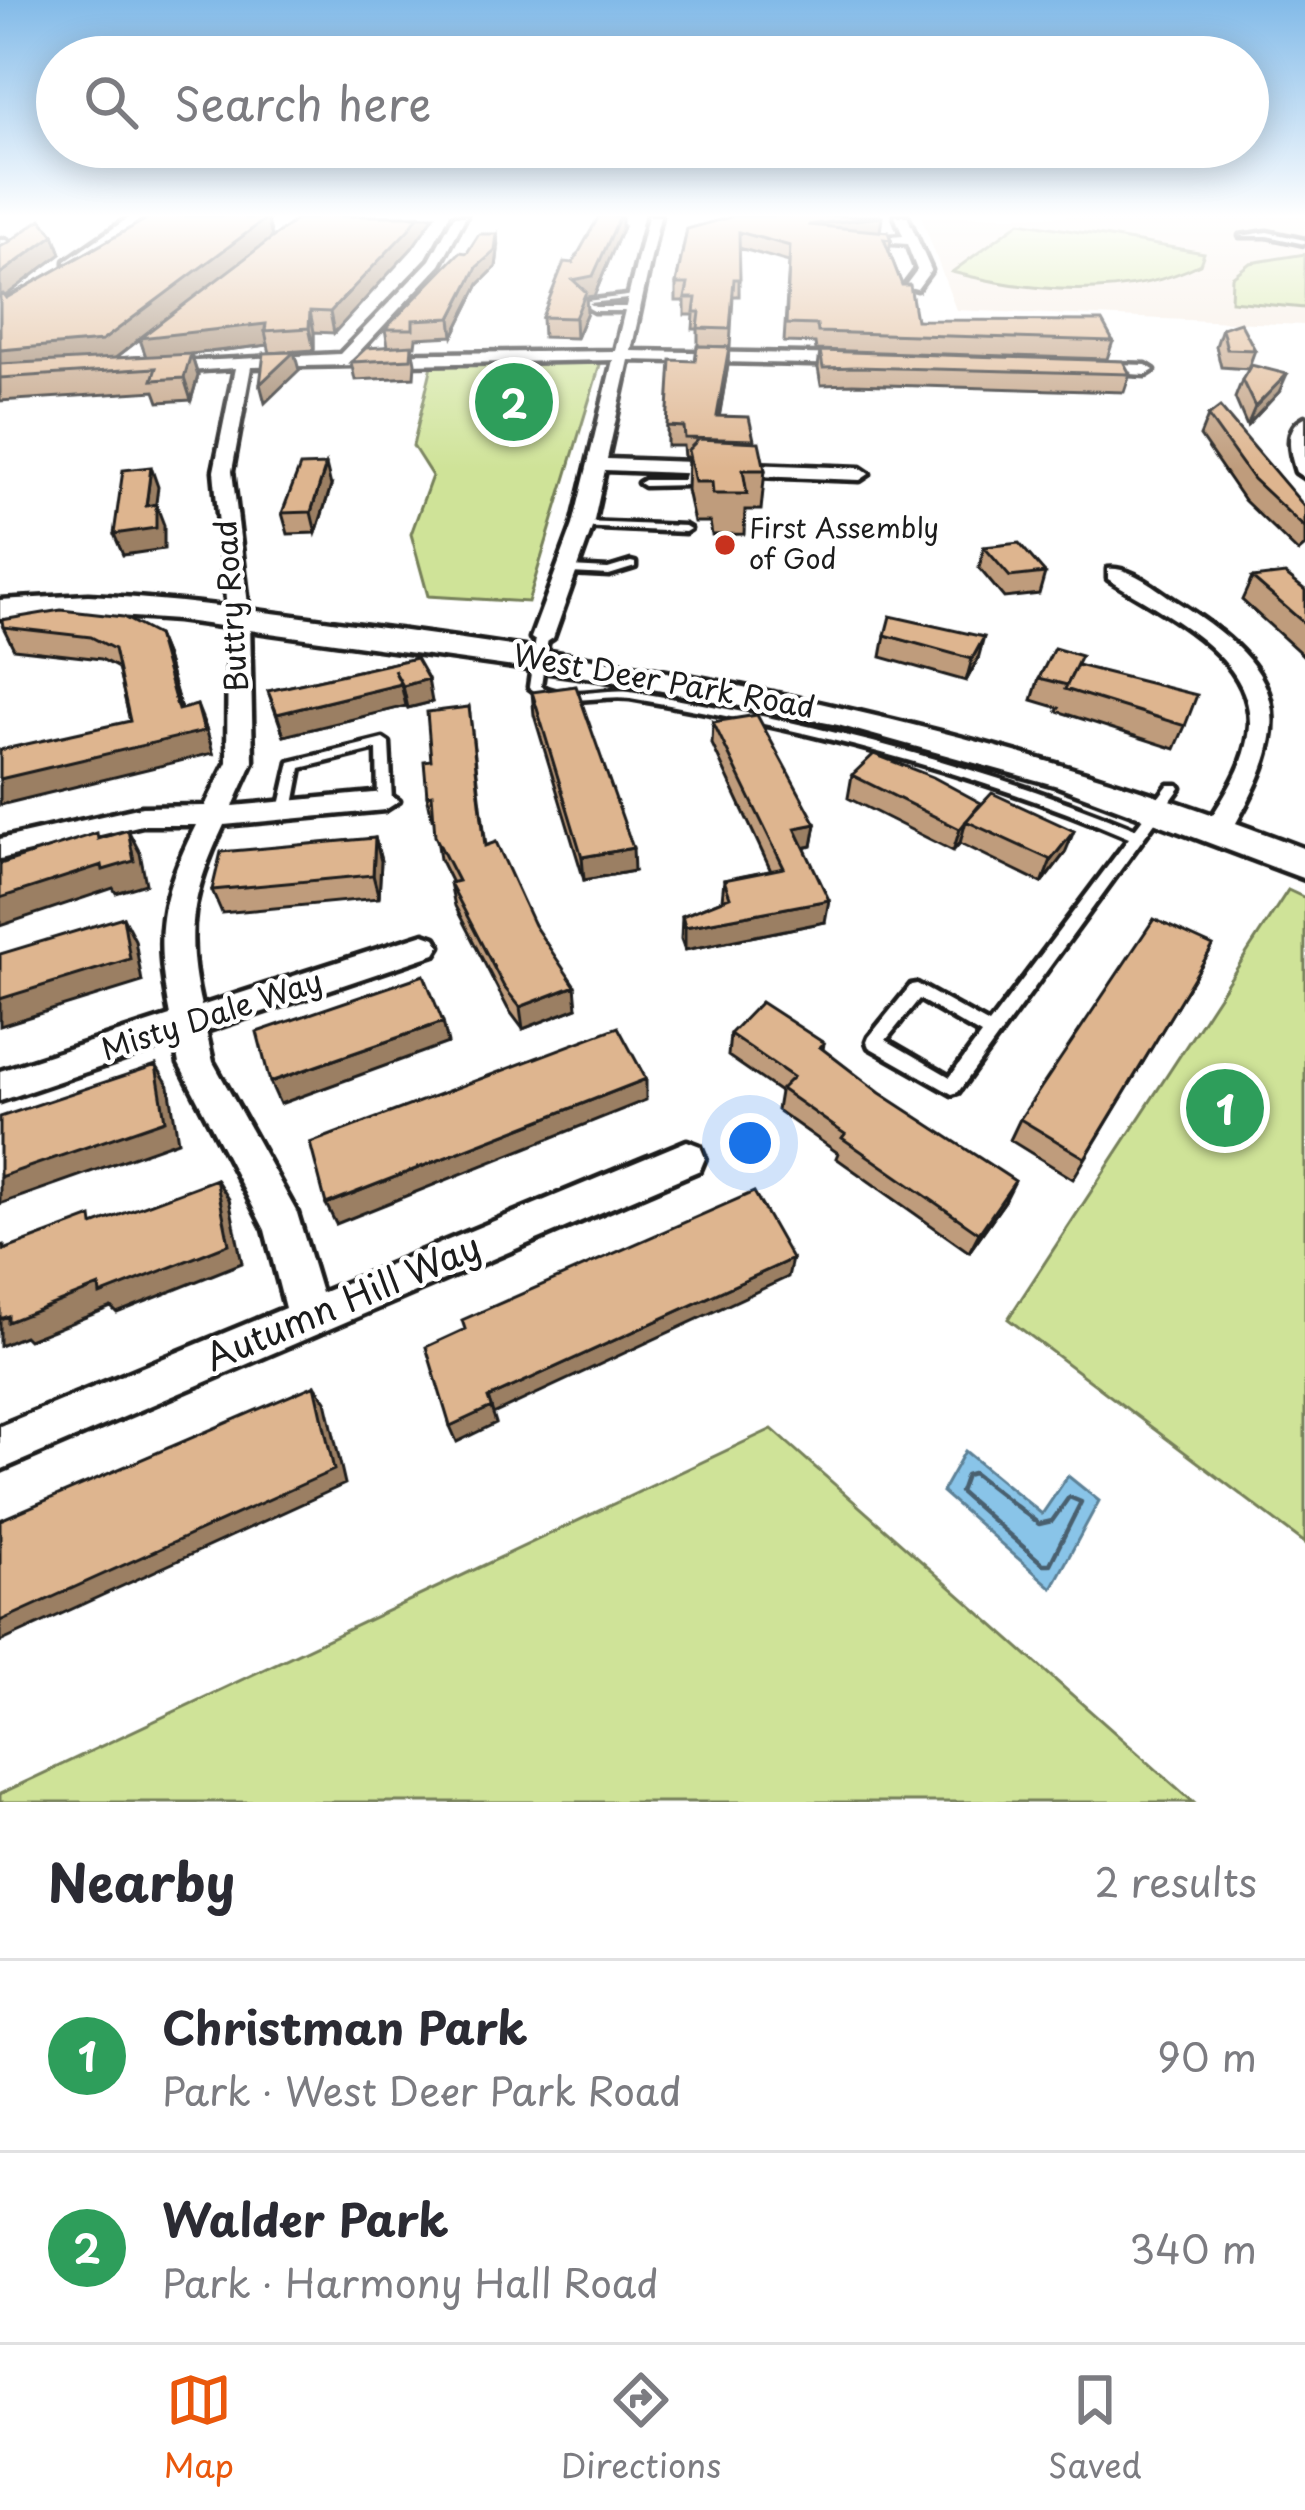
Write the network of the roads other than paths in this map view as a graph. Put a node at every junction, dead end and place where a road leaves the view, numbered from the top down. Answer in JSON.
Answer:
{"nodes":[{"id":1,"x":399,"y":300,"type":"edge"},
{"id":2,"x":587,"y":300,"type":"edge"},
{"id":3,"x":615,"y":300,"type":"edge"},
{"id":4,"x":634,"y":303,"type":"junction"},
{"id":5,"x":623,"y":352,"type":"junction"},
{"id":6,"x":346,"y":357,"type":"junction"},
{"id":7,"x":884,"y":361,"type":"edge"},
{"id":8,"x":244,"y":362,"type":"junction"},
{"id":9,"x":1075,"y":367,"type":"edge"},
{"id":10,"x":138,"y":369,"type":"edge"},
{"id":11,"x":1146,"y":370,"type":"dead end"},
{"id":12,"x":1305,"y":422,"type":"edge"},
{"id":13,"x":598,"y":464,"type":"junction"},
{"id":14,"x":692,"y":468,"type":"junction"},
{"id":15,"x":1305,"y":472,"type":"edge"},
{"id":16,"x":860,"y":474,"type":"dead end"},
{"id":17,"x":644,"y":483,"type":"dead end"},
{"id":18,"x":583,"y":524,"type":"junction"},
{"id":19,"x":685,"y":529,"type":"dead end"},
{"id":20,"x":631,"y":565,"type":"dead end"},
{"id":21,"x":570,"y":570,"type":"junction"},
{"id":22,"x":1116,"y":574,"type":"dead end"},
{"id":23,"x":0,"y":592,"type":"edge"},
{"id":24,"x":0,"y":609,"type":"edge"},
{"id":25,"x":238,"y":612,"type":"junction"},
{"id":26,"x":541,"y":648,"type":"junction"},
{"id":27,"x":385,"y":801,"type":"joint"},
{"id":28,"x":286,"y":810,"type":"junction"},
{"id":29,"x":1156,"y":810,"type":"junction"},
{"id":30,"x":214,"y":815,"type":"junction"},
{"id":31,"x":1224,"y":818,"type":"junction"},
{"id":32,"x":1305,"y":839,"type":"edge"},
{"id":33,"x":0,"y":849,"type":"edge"},
{"id":34,"x":1305,"y":866,"type":"edge"},
{"id":35,"x":424,"y":946,"type":"dead end"},
{"id":36,"x":186,"y":1024,"type":"junction"},
{"id":37,"x":991,"y":1034,"type":"junction"},
{"id":38,"x":0,"y":1086,"type":"edge"},
{"id":39,"x":687,"y":1158,"type":"dead end"},
{"id":40,"x":307,"y":1316,"type":"junction"},
{"id":41,"x":0,"y":1448,"type":"edge"}],
"edges":[{"from":1,"to":6,"type":"street"},
{"from":2,"to":4,"type":"lane"},
{"from":3,"to":4,"type":"lane"},
{"from":4,"to":5,"type":"street"},
{"from":5,"to":6,"type":"street"},
{"from":5,"to":7,"type":"street"},
{"from":5,"to":13,"type":"street"},
{"from":6,"to":8,"type":"street"},
{"from":8,"to":10,"type":"street"},
{"from":8,"to":25,"type":"street","name":"Buttry Road"},
{"from":9,"to":11,"type":"street"},
{"from":12,"to":15,"type":"street"},
{"from":13,"to":14,"type":"street"},
{"from":13,"to":18,"type":"street"},
{"from":14,"to":16,"type":"street"},
{"from":14,"to":17,"type":"lane"},
{"from":18,"to":19,"type":"lane"},
{"from":18,"to":21,"type":"street"},
{"from":20,"to":21,"type":"lane"},
{"from":21,"to":26,"type":"street"},
{"from":22,"to":31,"type":"street"},
{"from":23,"to":25,"type":"street","name":"West Deer Park Road"},
{"from":24,"to":25,"type":"street","name":"West Deer Park Road"},
{"from":25,"to":26,"type":"street","name":"West Deer Park Road"},
{"from":25,"to":30,"type":"street","name":"Buttry Road"},
{"from":26,"to":29,"type":"street","name":"West Deer Park Road"},
{"from":27,"to":28,"type":"street"},
{"from":27,"to":28,"type":"lane"},
{"from":28,"to":30,"type":"street"},
{"from":29,"to":31,"type":"street","name":"West Deer Park Road"},
{"from":29,"to":37,"type":"lane"},
{"from":30,"to":33,"type":"street"},
{"from":30,"to":36,"type":"street","name":"Buttry Road"},
{"from":31,"to":32,"type":"street","name":"West Deer Park Road"},
{"from":31,"to":34,"type":"street","name":"West Deer Park Road"},
{"from":35,"to":36,"type":"street","name":"Misty Dale Way"},
{"from":36,"to":38,"type":"street","name":"Misty Dale Way"},
{"from":36,"to":40,"type":"street","name":"Buttry Road"},
{"from":37,"to":37,"type":"lane"},
{"from":39,"to":40,"type":"street","name":"Autumn Hill Way"},
{"from":40,"to":41,"type":"street","name":"Autumn Hill Way"}]}
